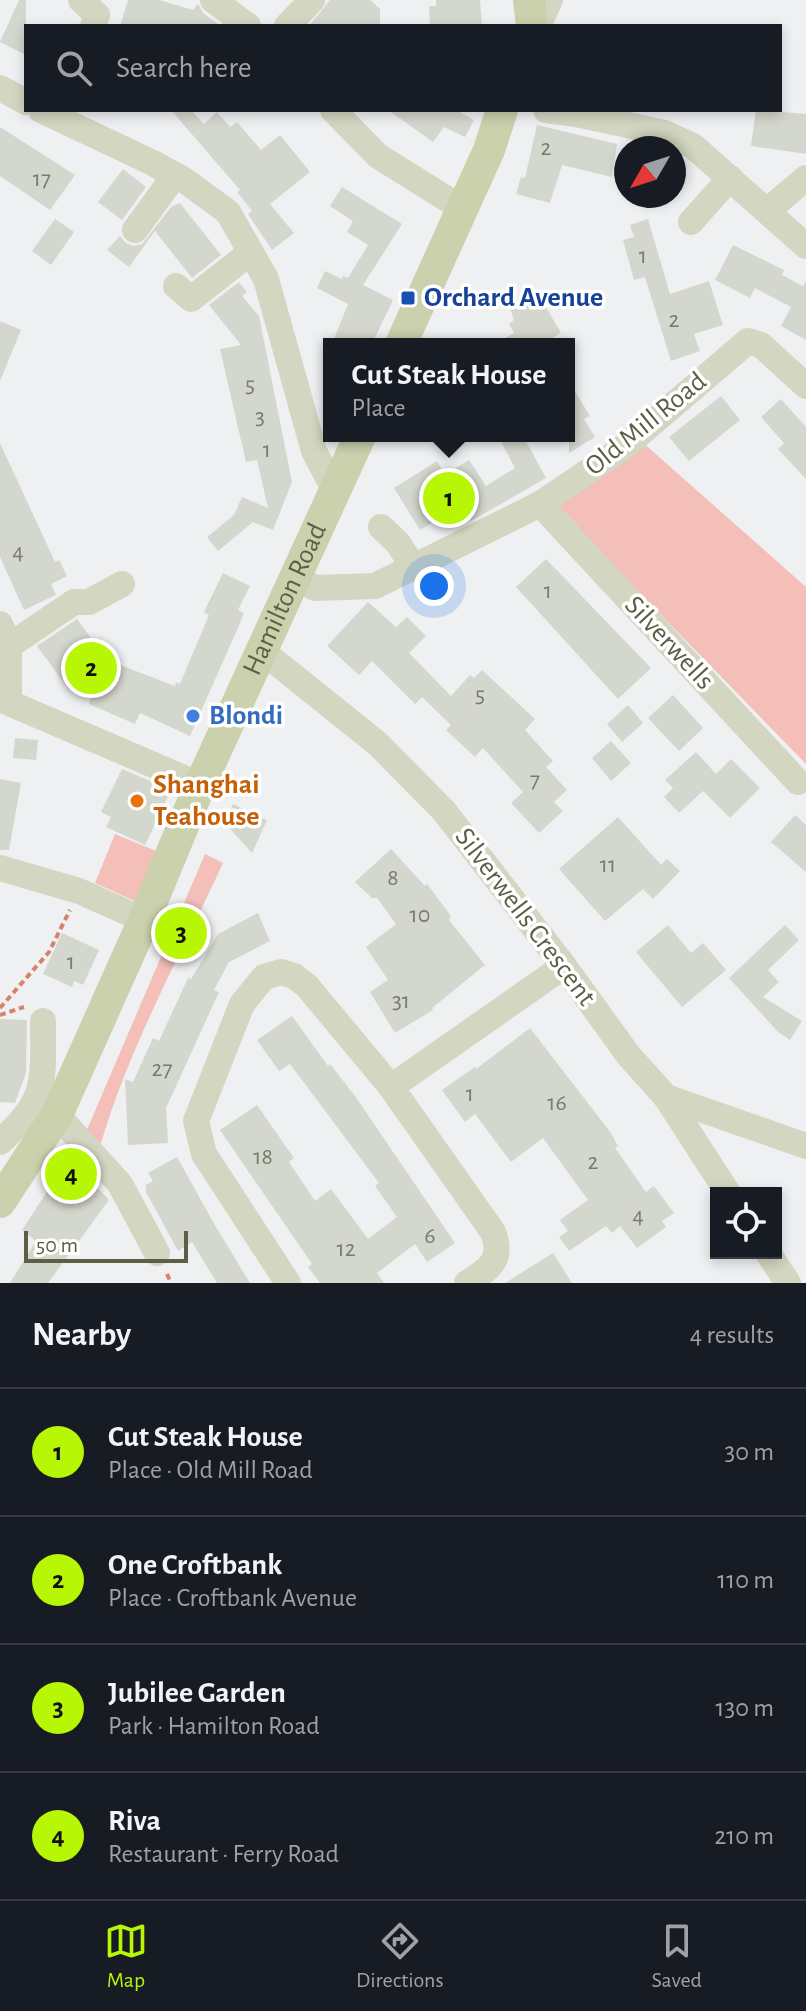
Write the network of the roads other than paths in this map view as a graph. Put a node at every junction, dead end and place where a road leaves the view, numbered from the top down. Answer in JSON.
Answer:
{"nodes":[{"id":1,"x":81,"y":0,"type":"edge"},
{"id":2,"x":213,"y":0,"type":"edge"},
{"id":3,"x":312,"y":0,"type":"edge"},
{"id":4,"x":529,"y":0,"type":"edge"},
{"id":5,"x":550,"y":0,"type":"edge"},
{"id":6,"x":94,"y":24,"type":"edge"},
{"id":7,"x":245,"y":24,"type":"edge"},
{"id":8,"x":289,"y":24,"type":"edge"},
{"id":9,"x":535,"y":24,"type":"edge"},
{"id":10,"x":536,"y":24,"type":"edge"},
{"id":11,"x":0,"y":88,"type":"edge"},
{"id":12,"x":24,"y":101,"type":"edge"},
{"id":13,"x":335,"y":112,"type":"edge"},
{"id":14,"x":501,"y":112,"type":"edge"},
{"id":15,"x":561,"y":112,"type":"edge"},
{"id":16,"x":56,"y":114,"type":"edge"},
{"id":17,"x":175,"y":175,"type":"junction"},
{"id":18,"x":730,"y":178,"type":"junction"},
{"id":19,"x":806,"y":178,"type":"edge"},
{"id":20,"x":463,"y":209,"type":"junction"},
{"id":21,"x":768,"y":210,"type":"junction"},
{"id":22,"x":691,"y":222,"type":"dead end"},
{"id":23,"x":135,"y":230,"type":"dead end"},
{"id":24,"x":806,"y":246,"type":"edge"},
{"id":25,"x":251,"y":252,"type":"junction"},
{"id":26,"x":176,"y":286,"type":"dead end"},
{"id":27,"x":404,"y":338,"type":"edge"},
{"id":28,"x":806,"y":386,"type":"edge"},
{"id":29,"x":357,"y":442,"type":"edge"},
{"id":30,"x":335,"y":491,"type":"junction"},
{"id":31,"x":540,"y":504,"type":"junction"},
{"id":32,"x":381,"y":527,"type":"dead end"},
{"id":33,"x":413,"y":567,"type":"junction"},
{"id":34,"x":296,"y":578,"type":"junction"},
{"id":35,"x":122,"y":584,"type":"dead end"},
{"id":36,"x":4,"y":635,"type":"edge"},
{"id":37,"x":262,"y":651,"type":"junction"},
{"id":38,"x":5,"y":701,"type":"edge"},
{"id":39,"x":798,"y":782,"type":"dead end"},
{"id":40,"x":200,"y":785,"type":"junction"},
{"id":41,"x":0,"y":868,"type":"edge"},
{"id":42,"x":144,"y":920,"type":"junction"},
{"id":43,"x":564,"y":966,"type":"junction"},
{"id":44,"x":43,"y":1021,"type":"dead end"},
{"id":45,"x":391,"y":1087,"type":"junction"},
{"id":46,"x":666,"y":1097,"type":"junction"},
{"id":47,"x":57,"y":1115,"type":"junction"},
{"id":48,"x":0,"y":1142,"type":"edge"},
{"id":49,"x":806,"y":1146,"type":"edge"},
{"id":50,"x":724,"y":1187,"type":"edge"},
{"id":51,"x":0,"y":1202,"type":"edge"},
{"id":52,"x":157,"y":1253,"type":"dead end"},
{"id":53,"x":772,"y":1259,"type":"edge"},
{"id":54,"x":288,"y":1283,"type":"edge"},
{"id":55,"x":467,"y":1283,"type":"edge"},
{"id":56,"x":788,"y":1283,"type":"edge"}],
"edges":[{"from":1,"to":6,"type":"street"},
{"from":2,"to":7,"type":"street"},
{"from":3,"to":8,"type":"street"},
{"from":4,"to":9,"type":"main road"},
{"from":5,"to":10,"type":"street"},
{"from":11,"to":12,"type":"street"},
{"from":13,"to":20,"type":"street"},
{"from":14,"to":20,"type":"main road"},
{"from":15,"to":18,"type":"street"},
{"from":16,"to":17,"type":"street"},
{"from":17,"to":23,"type":"street"},
{"from":17,"to":25,"type":"street"},
{"from":18,"to":21,"type":"street"},
{"from":18,"to":22,"type":"street"},
{"from":19,"to":21,"type":"street"},
{"from":20,"to":27,"type":"main road"},
{"from":21,"to":24,"type":"street"},
{"from":25,"to":26,"type":"street"},
{"from":25,"to":30,"type":"street"},
{"from":28,"to":31,"type":"street","name":"Old Mill Road"},
{"from":29,"to":30,"type":"main road","name":"Hamilton Road"},
{"from":30,"to":34,"type":"main road","name":"Hamilton Road"},
{"from":31,"to":33,"type":"street","name":"Old Mill Road"},
{"from":31,"to":39,"type":"street","name":"Silverwells"},
{"from":32,"to":33,"type":"street"},
{"from":33,"to":34,"type":"street","name":"Old Mill Road"},
{"from":34,"to":37,"type":"main road","name":"Hamilton Road"},
{"from":35,"to":36,"type":"street"},
{"from":36,"to":38,"type":"street"},
{"from":37,"to":40,"type":"main road","name":"Hamilton Road"},
{"from":37,"to":43,"type":"street","name":"Silverwells Crescent"},
{"from":38,"to":40,"type":"street"},
{"from":40,"to":42,"type":"main road","name":"Hamilton Road"},
{"from":41,"to":42,"type":"street"},
{"from":42,"to":47,"type":"main road","name":"Hamilton Road"},
{"from":43,"to":45,"type":"street"},
{"from":43,"to":46,"type":"street","name":"Silverwells Crescent"},
{"from":44,"to":48,"type":"street"},
{"from":45,"to":54,"type":"street"},
{"from":45,"to":55,"type":"street"},
{"from":46,"to":49,"type":"street","name":"Silverwells Crescent"},
{"from":46,"to":50,"type":"street"},
{"from":47,"to":51,"type":"main road","name":"Hamilton Road"},
{"from":47,"to":52,"type":"street"},
{"from":53,"to":56,"type":"street"}]}
